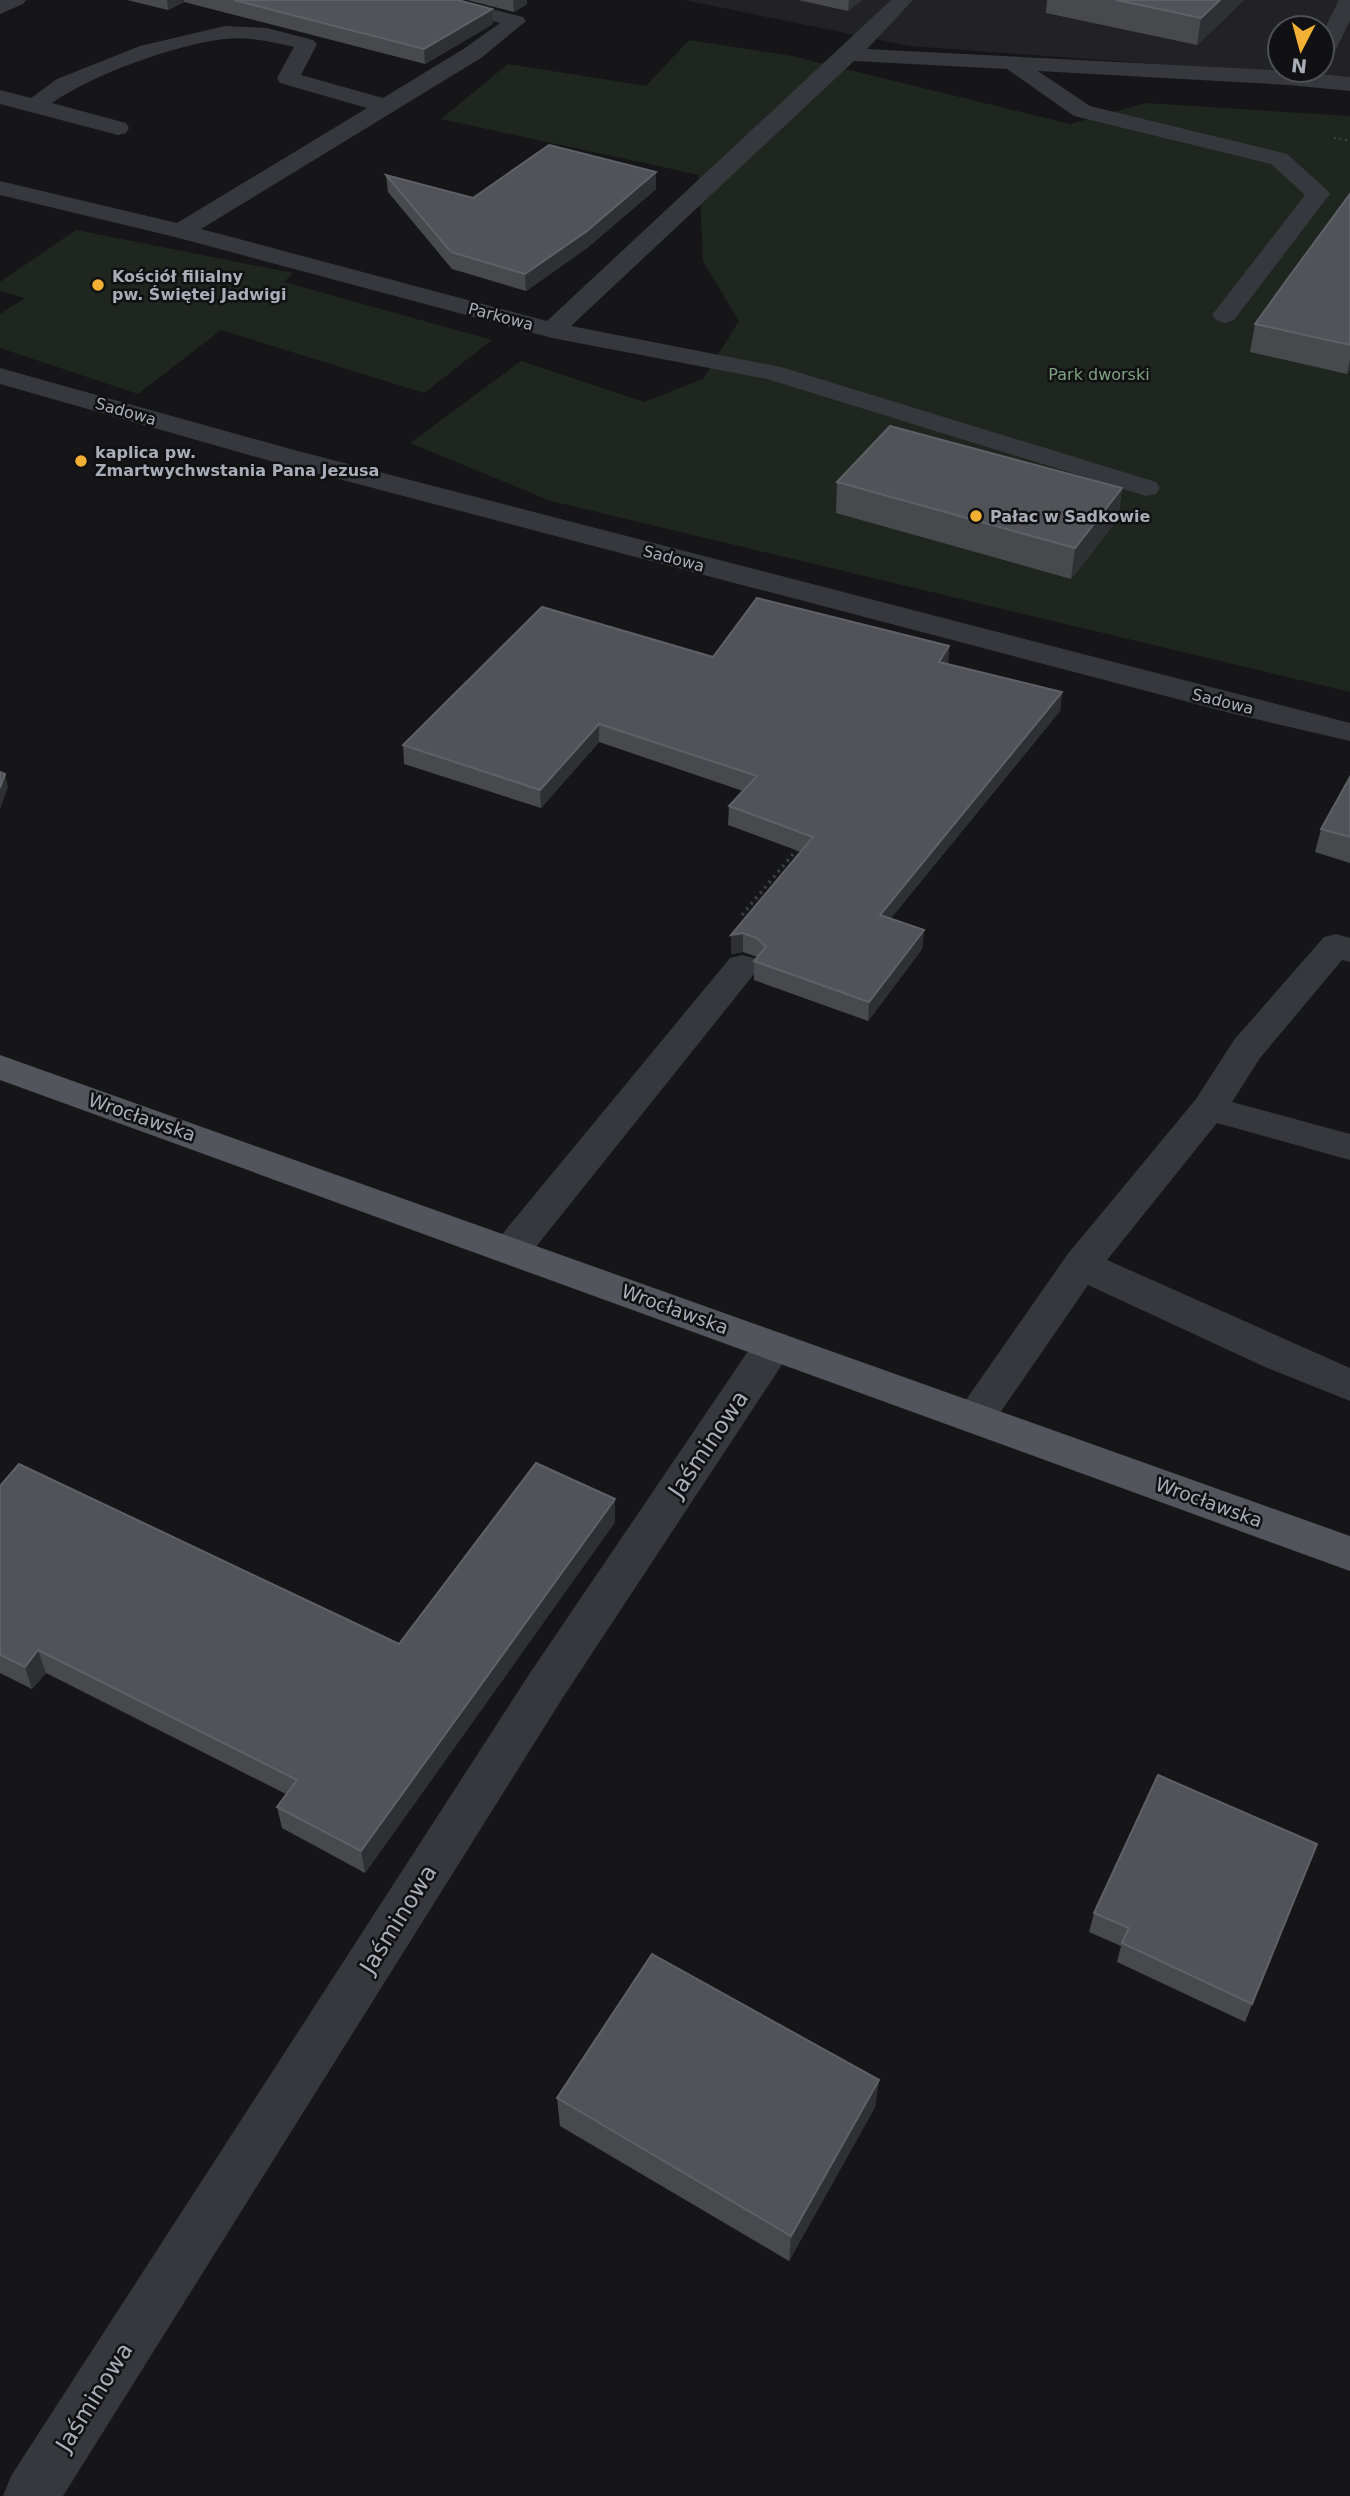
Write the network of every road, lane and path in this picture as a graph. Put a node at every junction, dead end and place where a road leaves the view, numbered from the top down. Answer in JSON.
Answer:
{"nodes":[{"id":1,"x":16,"y":0,"type":"edge"},
{"id":2,"x":432,"y":0,"type":"edge"},
{"id":3,"x":903,"y":0,"type":"edge"},
{"id":4,"x":1349,"y":0,"type":"edge"},
{"id":5,"x":0,"y":8,"type":"edge"},
{"id":6,"x":1336,"y":27,"type":"edge"},
{"id":7,"x":849,"y":54,"type":"junction"},
{"id":8,"x":1015,"y":65,"type":"junction"},
{"id":9,"x":1266,"y":73,"type":"edge"},
{"id":10,"x":0,"y":97,"type":"edge"},
{"id":11,"x":35,"y":105,"type":"junction"},
{"id":12,"x":385,"y":106,"type":"junction"},
{"id":13,"x":118,"y":128,"type":"dead end"},
{"id":14,"x":0,"y":188,"type":"edge"},
{"id":15,"x":29,"y":195,"type":"junction"},
{"id":16,"x":0,"y":210,"type":"edge"},
{"id":17,"x":181,"y":231,"type":"junction"},
{"id":18,"x":1225,"y":316,"type":"dead end"},
{"id":19,"x":552,"y":330,"type":"junction"},
{"id":20,"x":0,"y":376,"type":"edge"},
{"id":21,"x":1146,"y":488,"type":"dead end"},
{"id":22,"x":1350,"y":732,"type":"edge"},
{"id":23,"x":1350,"y":951,"type":"edge"},
{"id":24,"x":742,"y":966,"type":"dead end"},
{"id":25,"x":0,"y":1067,"type":"edge"},
{"id":26,"x":1209,"y":1108,"type":"junction"},
{"id":27,"x":1350,"y":1147,"type":"edge"},
{"id":28,"x":513,"y":1248,"type":"junction"},
{"id":29,"x":1081,"y":1265,"type":"junction"},
{"id":30,"x":773,"y":1346,"type":"junction"},
{"id":31,"x":1350,"y":1385,"type":"edge"},
{"id":32,"x":975,"y":1418,"type":"junction"},
{"id":33,"x":1350,"y":1554,"type":"edge"},
{"id":34,"x":31,"y":2496,"type":"edge"}],
"edges":[{"from":1,"to":5,"type":"street"},
{"from":2,"to":12,"type":"street"},
{"from":3,"to":7,"type":"street","name":"Parkowa"},
{"from":4,"to":6,"type":"street"},
{"from":7,"to":8,"type":"street"},
{"from":7,"to":19,"type":"street","name":"Parkowa"},
{"from":8,"to":9,"type":"street"},
{"from":8,"to":18,"type":"street"},
{"from":10,"to":11,"type":"street"},
{"from":11,"to":12,"type":"street"},
{"from":11,"to":13,"type":"street"},
{"from":12,"to":17,"type":"street"},
{"from":14,"to":15,"type":"street","name":"Parkowa"},
{"from":15,"to":16,"type":"street"},
{"from":15,"to":17,"type":"street","name":"Parkowa"},
{"from":17,"to":19,"type":"street","name":"Parkowa"},
{"from":19,"to":21,"type":"street"},
{"from":20,"to":22,"type":"street","name":"Sadowa"},
{"from":23,"to":26,"type":"street"},
{"from":24,"to":28,"type":"street"},
{"from":25,"to":28,"type":"main road","name":"Wrocławska"},
{"from":26,"to":27,"type":"street"},
{"from":26,"to":29,"type":"street"},
{"from":28,"to":30,"type":"main road","name":"Wrocławska"},
{"from":29,"to":31,"type":"street"},
{"from":29,"to":32,"type":"street"},
{"from":30,"to":32,"type":"main road","name":"Wrocławska"},
{"from":30,"to":34,"type":"street","name":"Jaśminowa"},
{"from":32,"to":33,"type":"main road","name":"Wrocławska"}]}
